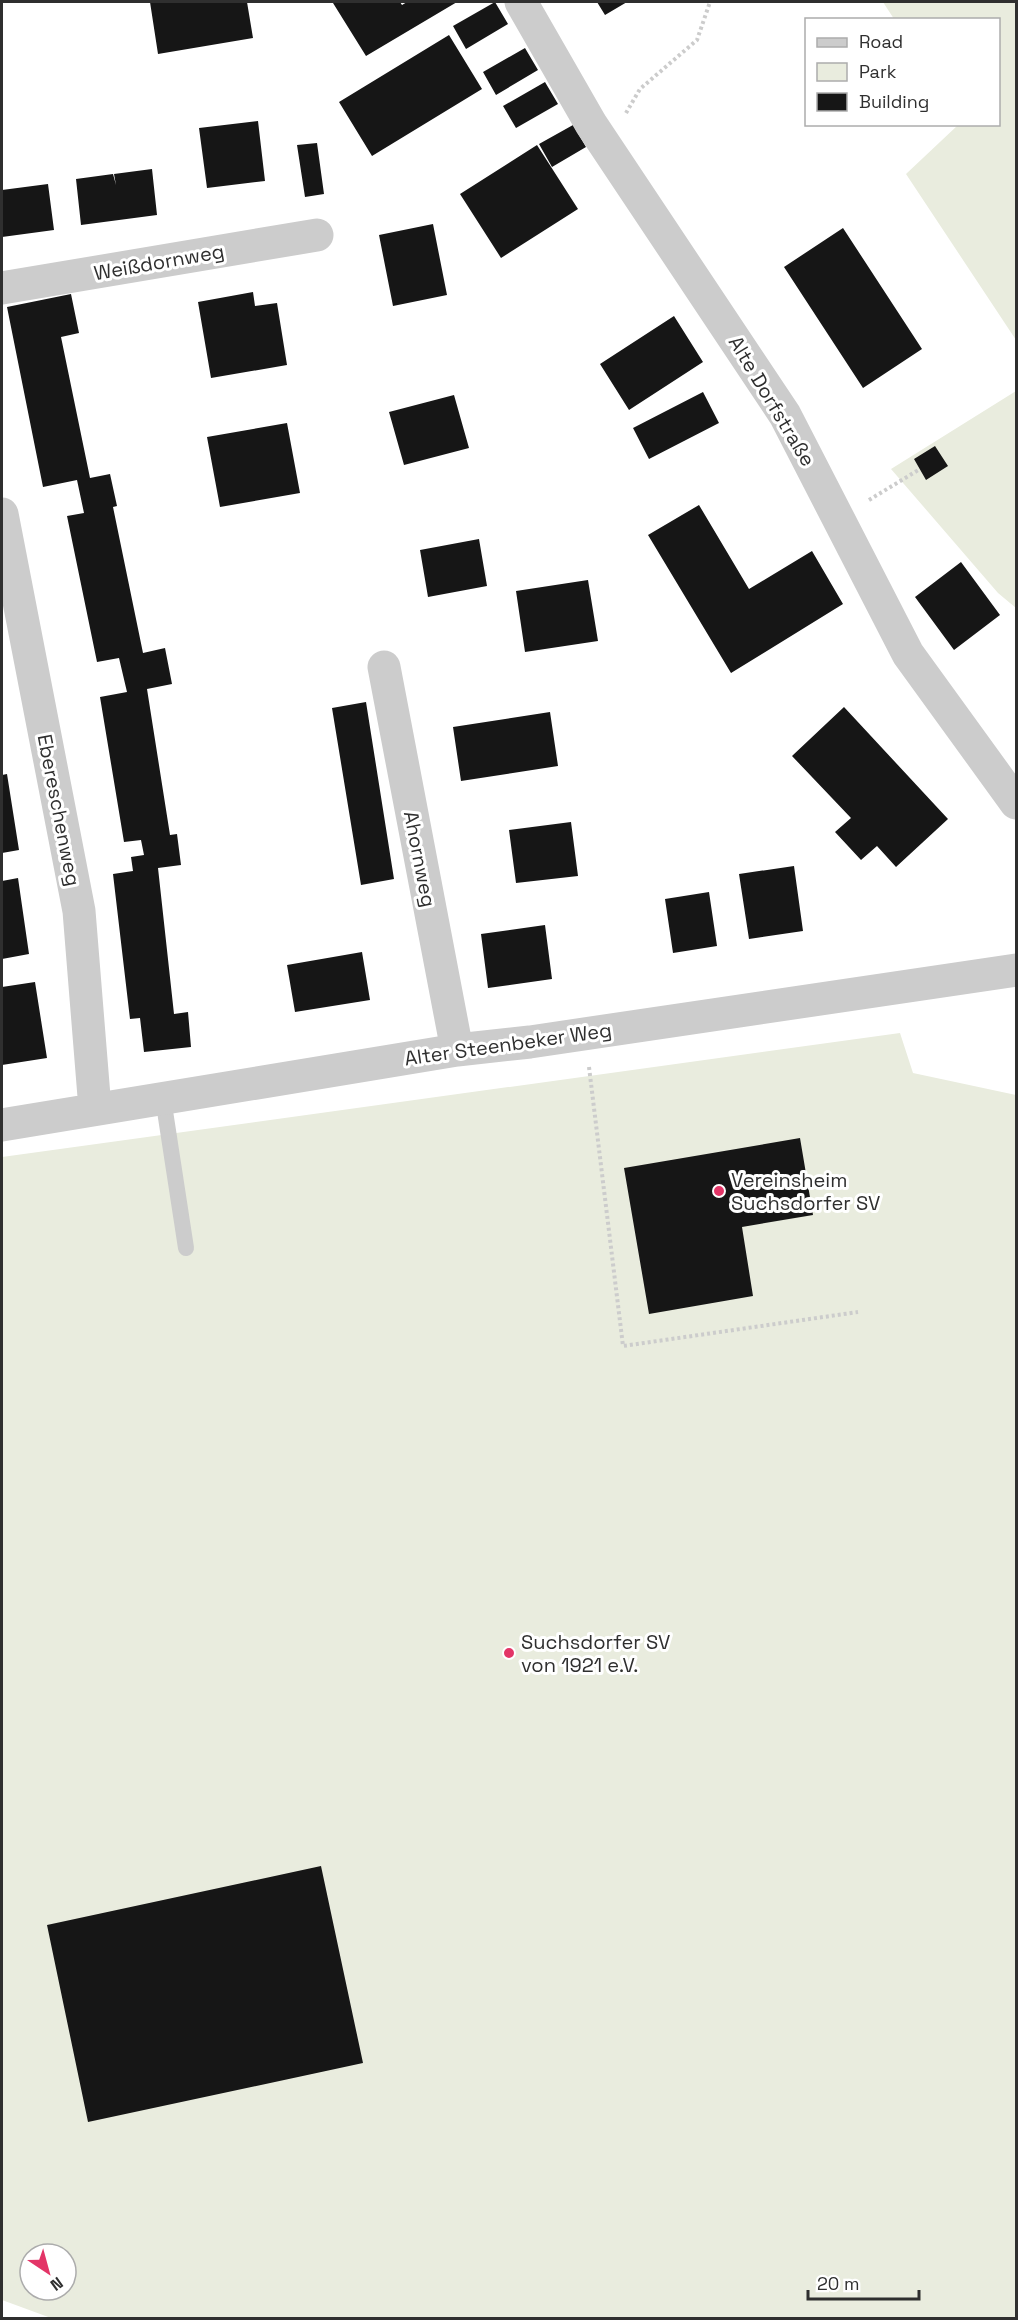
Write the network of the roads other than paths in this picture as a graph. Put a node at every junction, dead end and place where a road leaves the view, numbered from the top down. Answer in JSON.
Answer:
{"nodes":[{"id":1,"x":521,"y":2,"type":"edge"},
{"id":2,"x":317,"y":235,"type":"dead end"},
{"id":3,"x":2,"y":288,"type":"edge"},
{"id":4,"x":2,"y":514,"type":"edge"},
{"id":5,"x":384,"y":667,"type":"dead end"},
{"id":6,"x":1017,"y":803,"type":"edge"},
{"id":7,"x":1017,"y":970,"type":"edge"},
{"id":8,"x":457,"y":1050,"type":"junction"},
{"id":9,"x":163,"y":1098,"type":"junction"},
{"id":10,"x":95,"y":1109,"type":"junction"},
{"id":11,"x":2,"y":1125,"type":"edge"},
{"id":12,"x":186,"y":1248,"type":"dead end"}],
"edges":[{"from":1,"to":6,"type":"street","name":"Alte Dorfstraße"},
{"from":2,"to":3,"type":"street","name":"Weißdornweg"},
{"from":4,"to":10,"type":"street","name":"Ebereschenweg"},
{"from":5,"to":8,"type":"street","name":"Ahornweg"},
{"from":7,"to":8,"type":"street","name":"Alter Steenbeker Weg"},
{"from":8,"to":9,"type":"street","name":"Alter Steenbeker Weg"},
{"from":9,"to":10,"type":"street","name":"Alter Steenbeker Weg"},
{"from":9,"to":12,"type":"lane"},
{"from":10,"to":11,"type":"street","name":"Alter Steenbeker Weg"}]}
